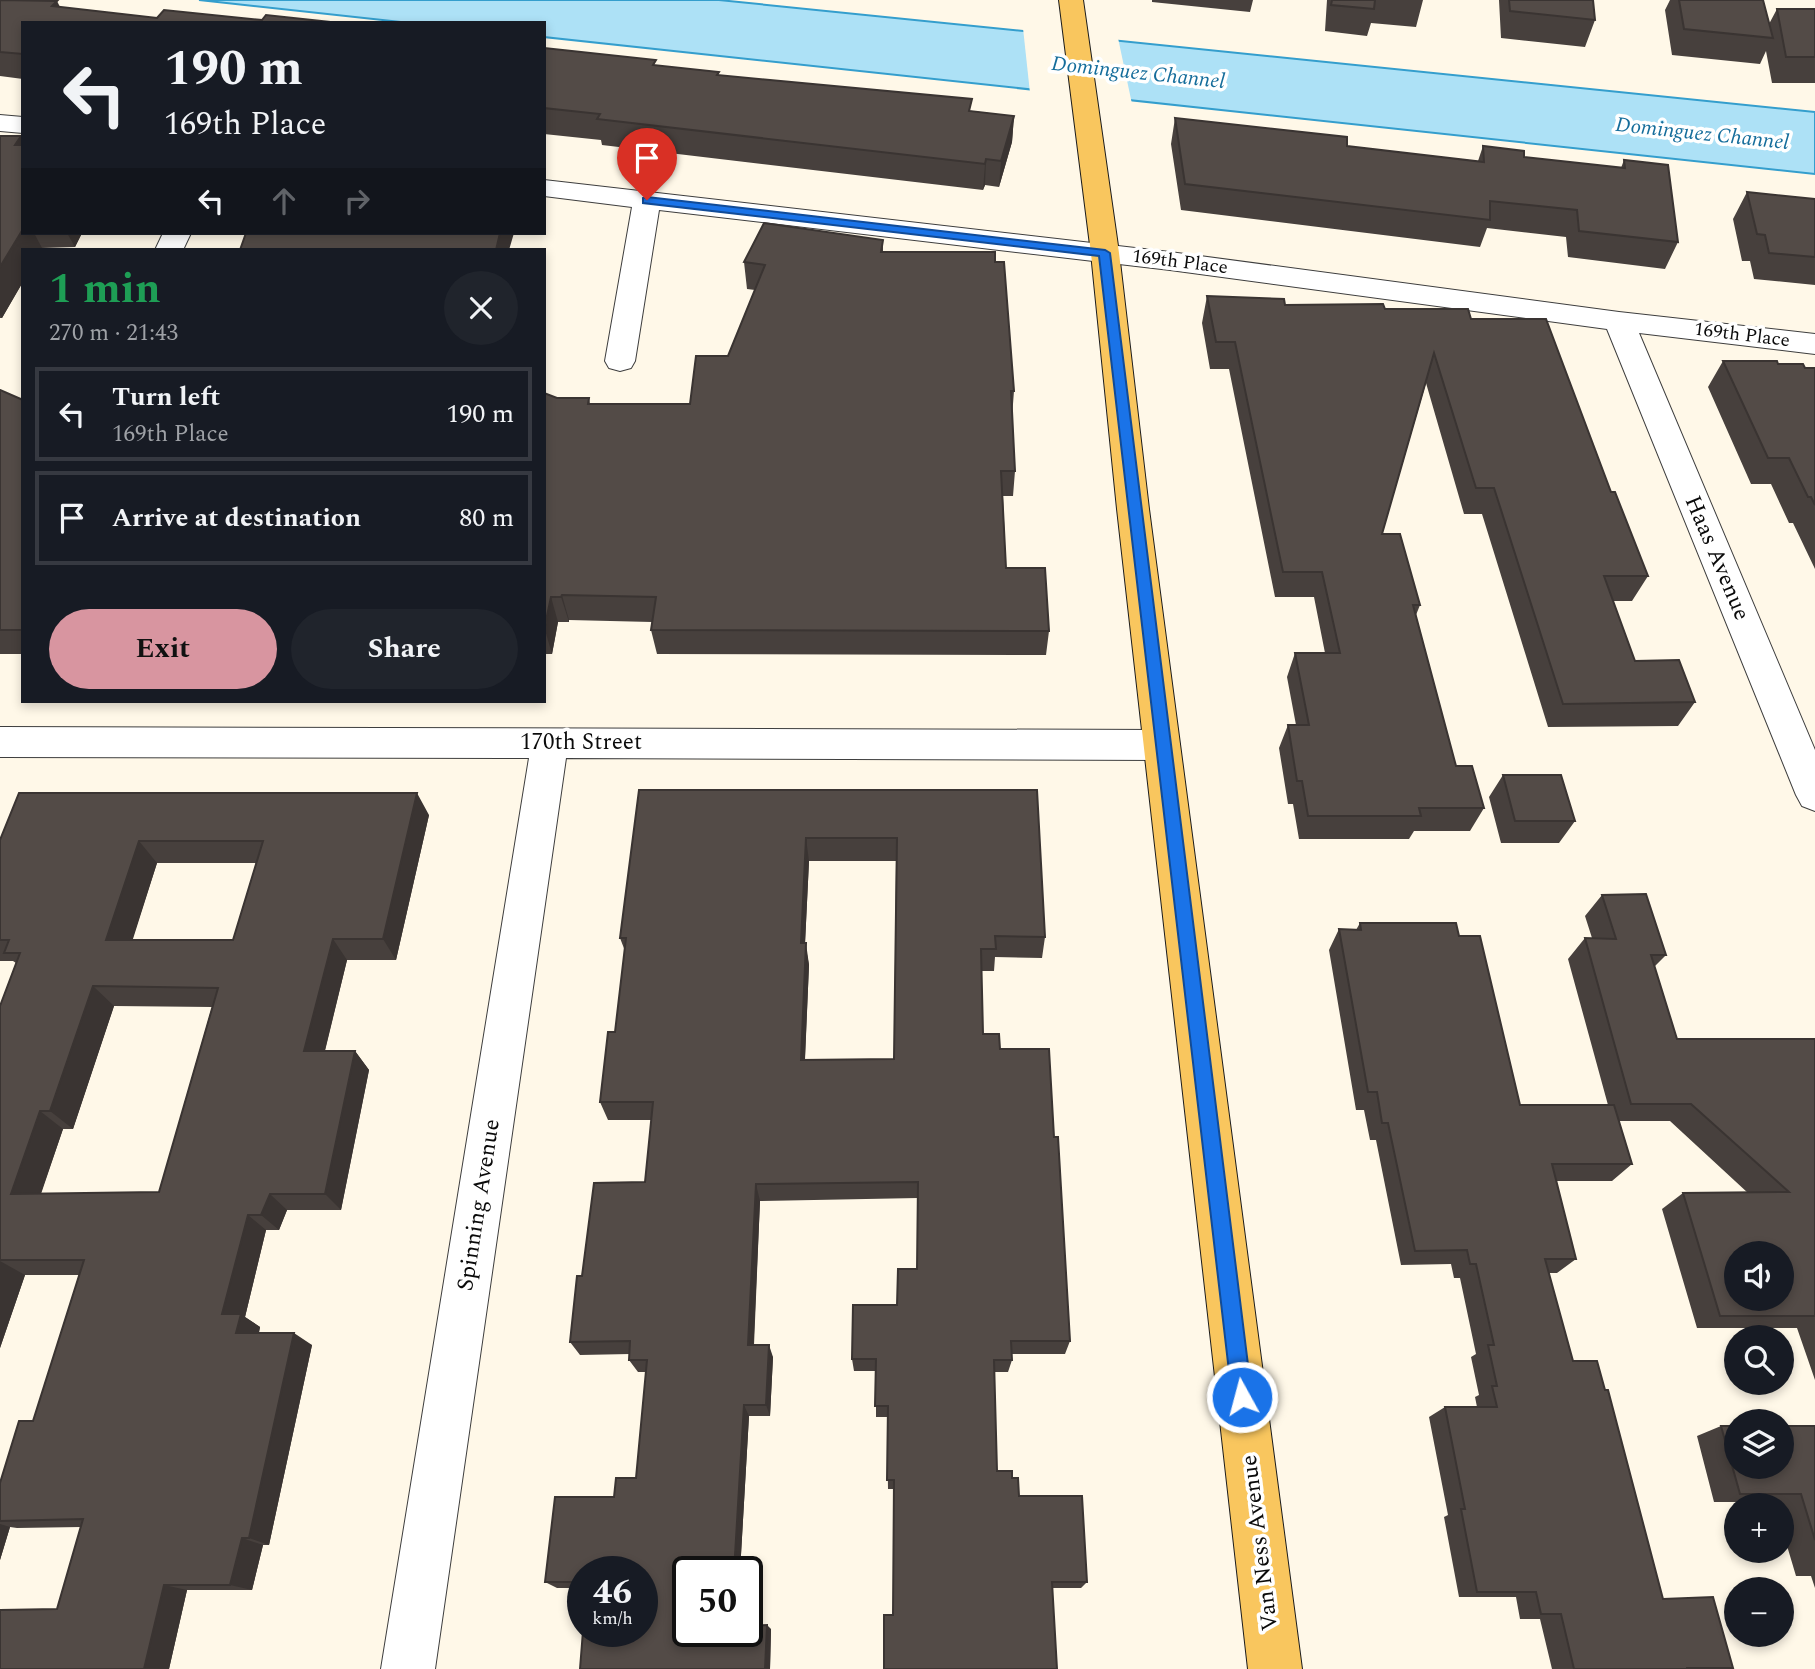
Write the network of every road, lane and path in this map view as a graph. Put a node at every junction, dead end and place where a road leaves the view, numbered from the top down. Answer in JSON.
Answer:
{"nodes":[{"id":1,"x":1071,"y":0,"type":"edge"},
{"id":2,"x":0,"y":123,"type":"edge"},
{"id":3,"x":21,"y":125,"type":"edge"},
{"id":4,"x":546,"y":188,"type":"edge"},
{"id":5,"x":647,"y":200,"type":"junction"},
{"id":6,"x":1105,"y":253,"type":"junction"},
{"id":7,"x":1619,"y":321,"type":"junction"},
{"id":8,"x":1815,"y":344,"type":"edge"},
{"id":9,"x":620,"y":361,"type":"dead end"},
{"id":10,"x":550,"y":741,"type":"junction"},
{"id":11,"x":0,"y":742,"type":"edge"},
{"id":12,"x":1162,"y":745,"type":"junction"},
{"id":13,"x":1815,"y":795,"type":"edge"},
{"id":14,"x":408,"y":1669,"type":"edge"},
{"id":15,"x":1275,"y":1669,"type":"edge"}],
"edges":[{"from":1,"to":6,"type":"main road","name":"Van Ness Avenue"},
{"from":2,"to":3,"type":"street"},
{"from":4,"to":5,"type":"street","name":"169th Place"},
{"from":5,"to":6,"type":"street","name":"169th Place"},
{"from":5,"to":9,"type":"street"},
{"from":6,"to":7,"type":"street","name":"169th Place"},
{"from":6,"to":12,"type":"main road","name":"Van Ness Avenue"},
{"from":7,"to":8,"type":"street","name":"169th Place"},
{"from":7,"to":13,"type":"street","name":"Haas Avenue"},
{"from":10,"to":11,"type":"street","name":"170th Street"},
{"from":10,"to":12,"type":"street","name":"170th Street"},
{"from":10,"to":14,"type":"street","name":"Spinning Avenue"},
{"from":12,"to":15,"type":"main road","name":"Van Ness Avenue"}]}
